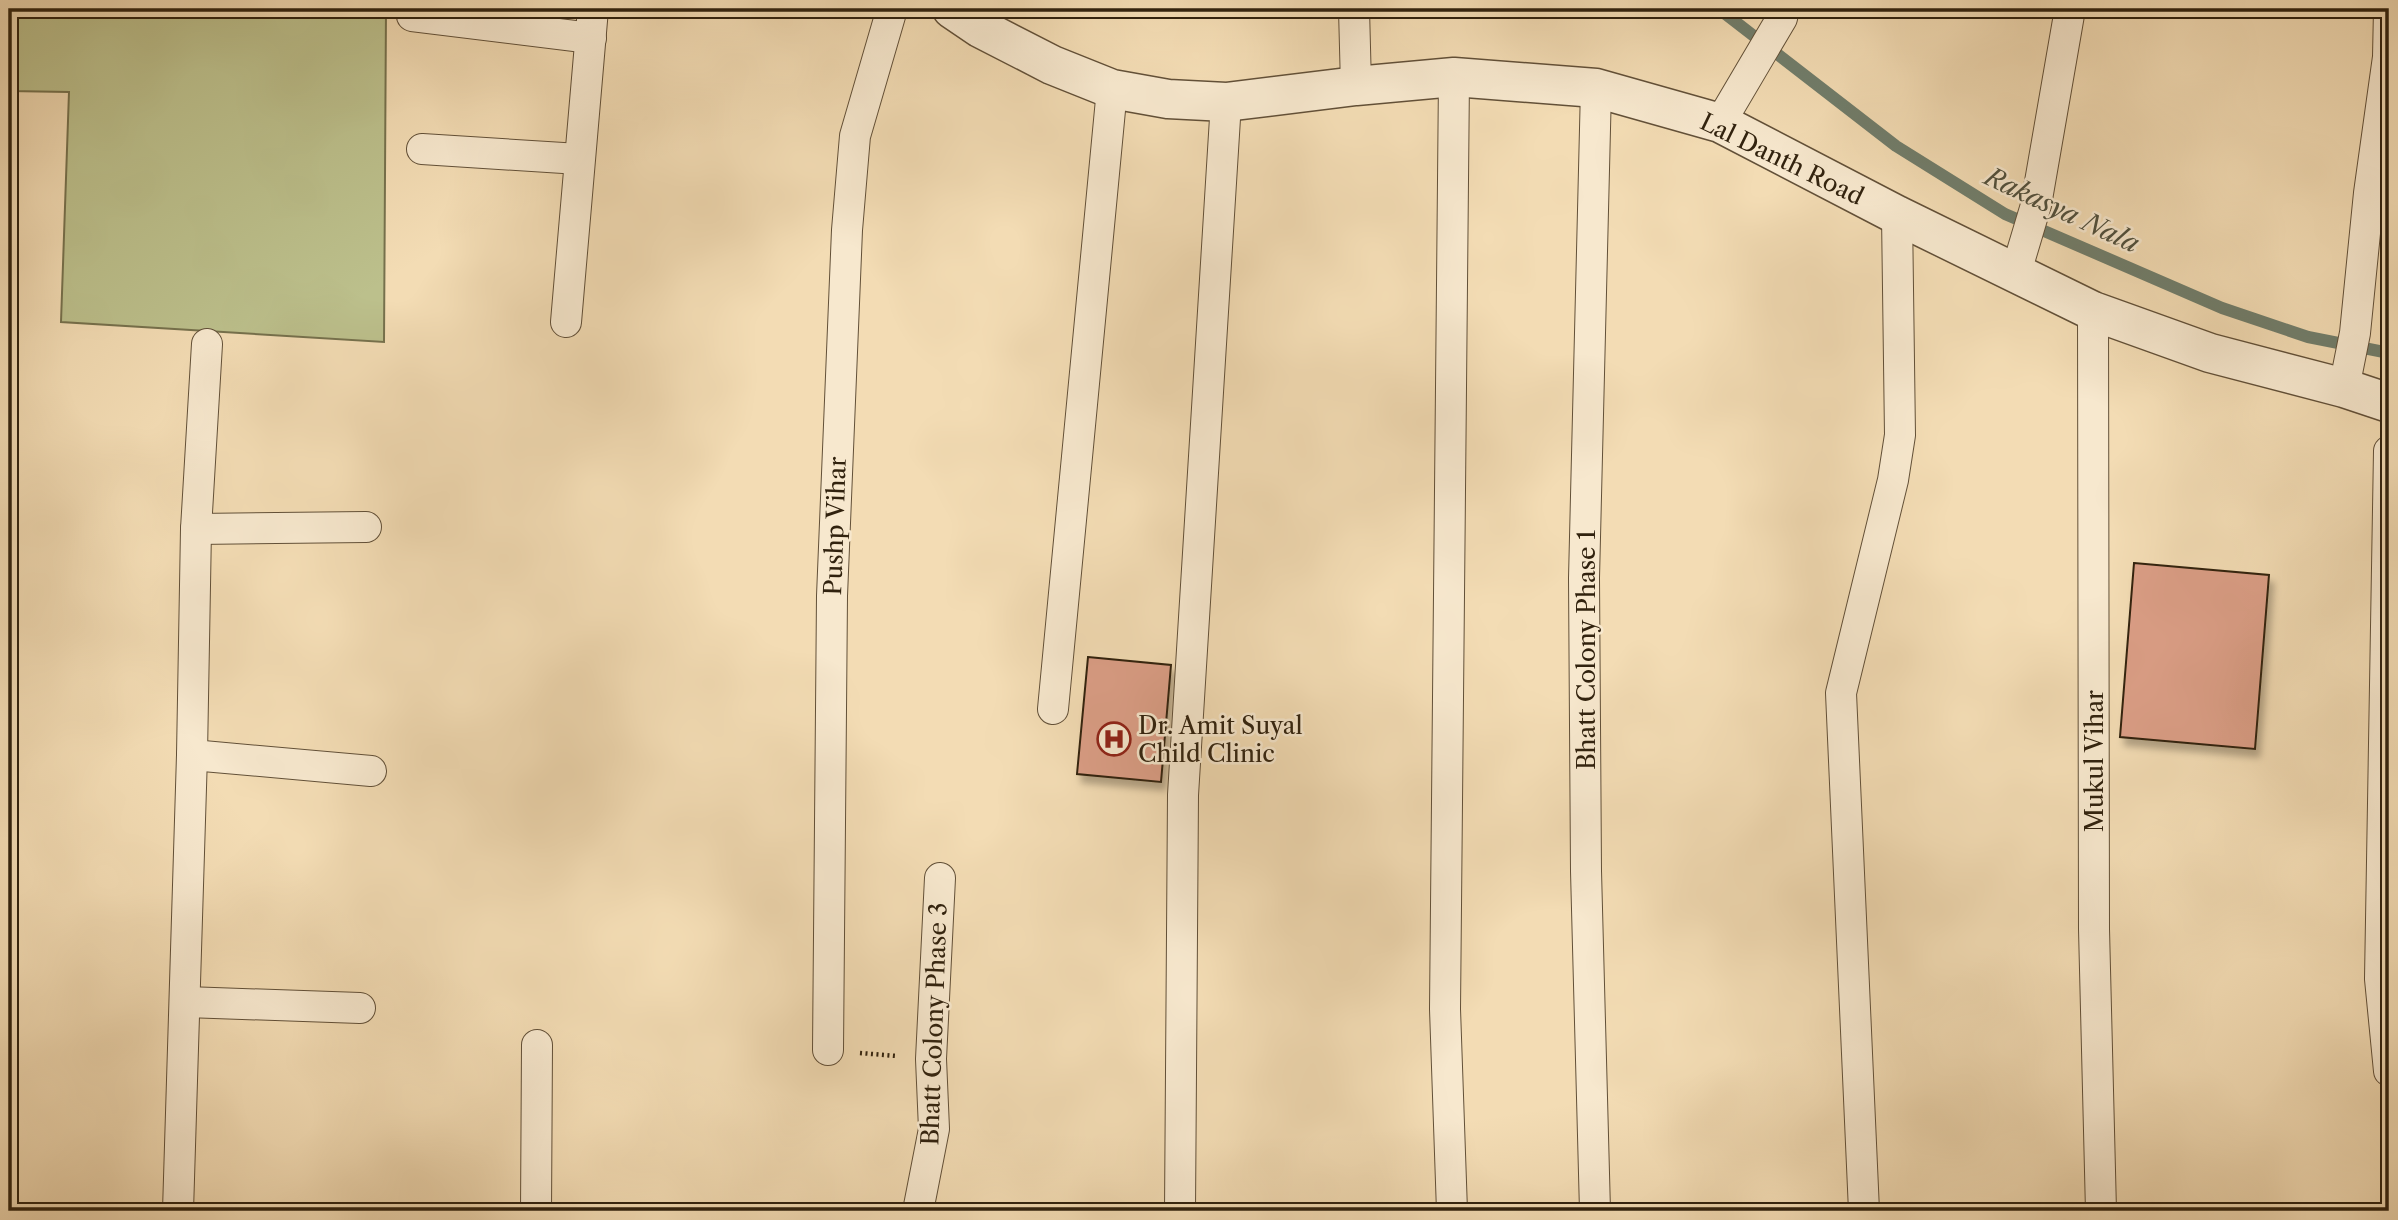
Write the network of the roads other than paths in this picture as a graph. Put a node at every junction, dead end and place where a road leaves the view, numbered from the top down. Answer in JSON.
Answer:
{"nodes":[{"id":1,"x":892,"y":9,"type":"edge"},
{"id":2,"x":1354,"y":9,"type":"edge"},
{"id":3,"x":2070,"y":9,"type":"edge"},
{"id":4,"x":2389,"y":9,"type":"edge"},
{"id":5,"x":1783,"y":13,"type":"edge"},
{"id":6,"x":972,"y":15,"type":"edge"},
{"id":7,"x":412,"y":16,"type":"dead end"},
{"id":8,"x":592,"y":23,"type":"edge"},
{"id":9,"x":1454,"y":77,"type":"junction"},
{"id":10,"x":1356,"y":86,"type":"junction"},
{"id":11,"x":1596,"y":88,"type":"junction"},
{"id":12,"x":1112,"y":89,"type":"junction"},
{"id":13,"x":1226,"y":103,"type":"junction"},
{"id":14,"x":1720,"y":123,"type":"junction"},
{"id":15,"x":422,"y":149,"type":"dead end"},
{"id":16,"x":579,"y":159,"type":"junction"},
{"id":17,"x":1897,"y":215,"type":"junction"},
{"id":18,"x":2021,"y":256,"type":"junction"},
{"id":19,"x":2093,"y":311,"type":"junction"},
{"id":20,"x":566,"y":322,"type":"dead end"},
{"id":21,"x":207,"y":344,"type":"dead end"},
{"id":22,"x":2346,"y":377,"type":"junction"},
{"id":23,"x":2389,"y":403,"type":"edge"},
{"id":24,"x":2389,"y":451,"type":"edge"},
{"id":25,"x":366,"y":527,"type":"dead end"},
{"id":26,"x":196,"y":529,"type":"junction"},
{"id":27,"x":1053,"y":709,"type":"dead end"},
{"id":28,"x":192,"y":755,"type":"junction"},
{"id":29,"x":371,"y":771,"type":"dead end"},
{"id":30,"x":940,"y":878,"type":"dead end"},
{"id":31,"x":186,"y":1002,"type":"junction"},
{"id":32,"x":360,"y":1008,"type":"dead end"},
{"id":33,"x":537,"y":1045,"type":"dead end"},
{"id":34,"x":828,"y":1050,"type":"road end"},
{"id":35,"x":2389,"y":1071,"type":"edge"},
{"id":36,"x":178,"y":1211,"type":"edge"},
{"id":37,"x":536,"y":1211,"type":"edge"},
{"id":38,"x":918,"y":1211,"type":"edge"},
{"id":39,"x":1180,"y":1211,"type":"edge"},
{"id":40,"x":1452,"y":1211,"type":"edge"},
{"id":41,"x":1595,"y":1211,"type":"edge"},
{"id":42,"x":1864,"y":1211,"type":"edge"},
{"id":43,"x":2101,"y":1211,"type":"edge"}],
"edges":[{"from":1,"to":34,"type":"street","name":"Pushp Vihar"},
{"from":2,"to":10,"type":"street"},
{"from":3,"to":18,"type":"street"},
{"from":4,"to":22,"type":"street"},
{"from":5,"to":14,"type":"street"},
{"from":6,"to":12,"type":"street","name":"Lal Danth Road"},
{"from":7,"to":8,"type":"street"},
{"from":8,"to":16,"type":"street"},
{"from":9,"to":10,"type":"street","name":"Lal Danth Road"},
{"from":9,"to":11,"type":"street","name":"Lal Danth Road"},
{"from":9,"to":40,"type":"street"},
{"from":10,"to":13,"type":"street","name":"Lal Danth Road"},
{"from":11,"to":14,"type":"street","name":"Lal Danth Road"},
{"from":11,"to":41,"type":"street","name":"Bhatt Colony Phase 1"},
{"from":12,"to":13,"type":"street","name":"Lal Danth Road"},
{"from":12,"to":27,"type":"street"},
{"from":13,"to":39,"type":"street"},
{"from":14,"to":17,"type":"street","name":"Lal Danth Road"},
{"from":15,"to":16,"type":"street"},
{"from":16,"to":20,"type":"street"},
{"from":17,"to":18,"type":"street","name":"Lal Danth Road"},
{"from":17,"to":42,"type":"street"},
{"from":18,"to":19,"type":"street","name":"Lal Danth Road"},
{"from":19,"to":22,"type":"street","name":"Lal Danth Road"},
{"from":19,"to":43,"type":"street","name":"Mukul Vihar"},
{"from":21,"to":26,"type":"street"},
{"from":22,"to":23,"type":"street","name":"Lal Danth Road"},
{"from":24,"to":35,"type":"street"},
{"from":25,"to":26,"type":"street"},
{"from":26,"to":28,"type":"street"},
{"from":28,"to":29,"type":"street"},
{"from":28,"to":31,"type":"street"},
{"from":30,"to":38,"type":"street","name":"Bhatt Colony Phase 3"},
{"from":31,"to":32,"type":"street"},
{"from":31,"to":36,"type":"street"},
{"from":33,"to":37,"type":"street"}]}
